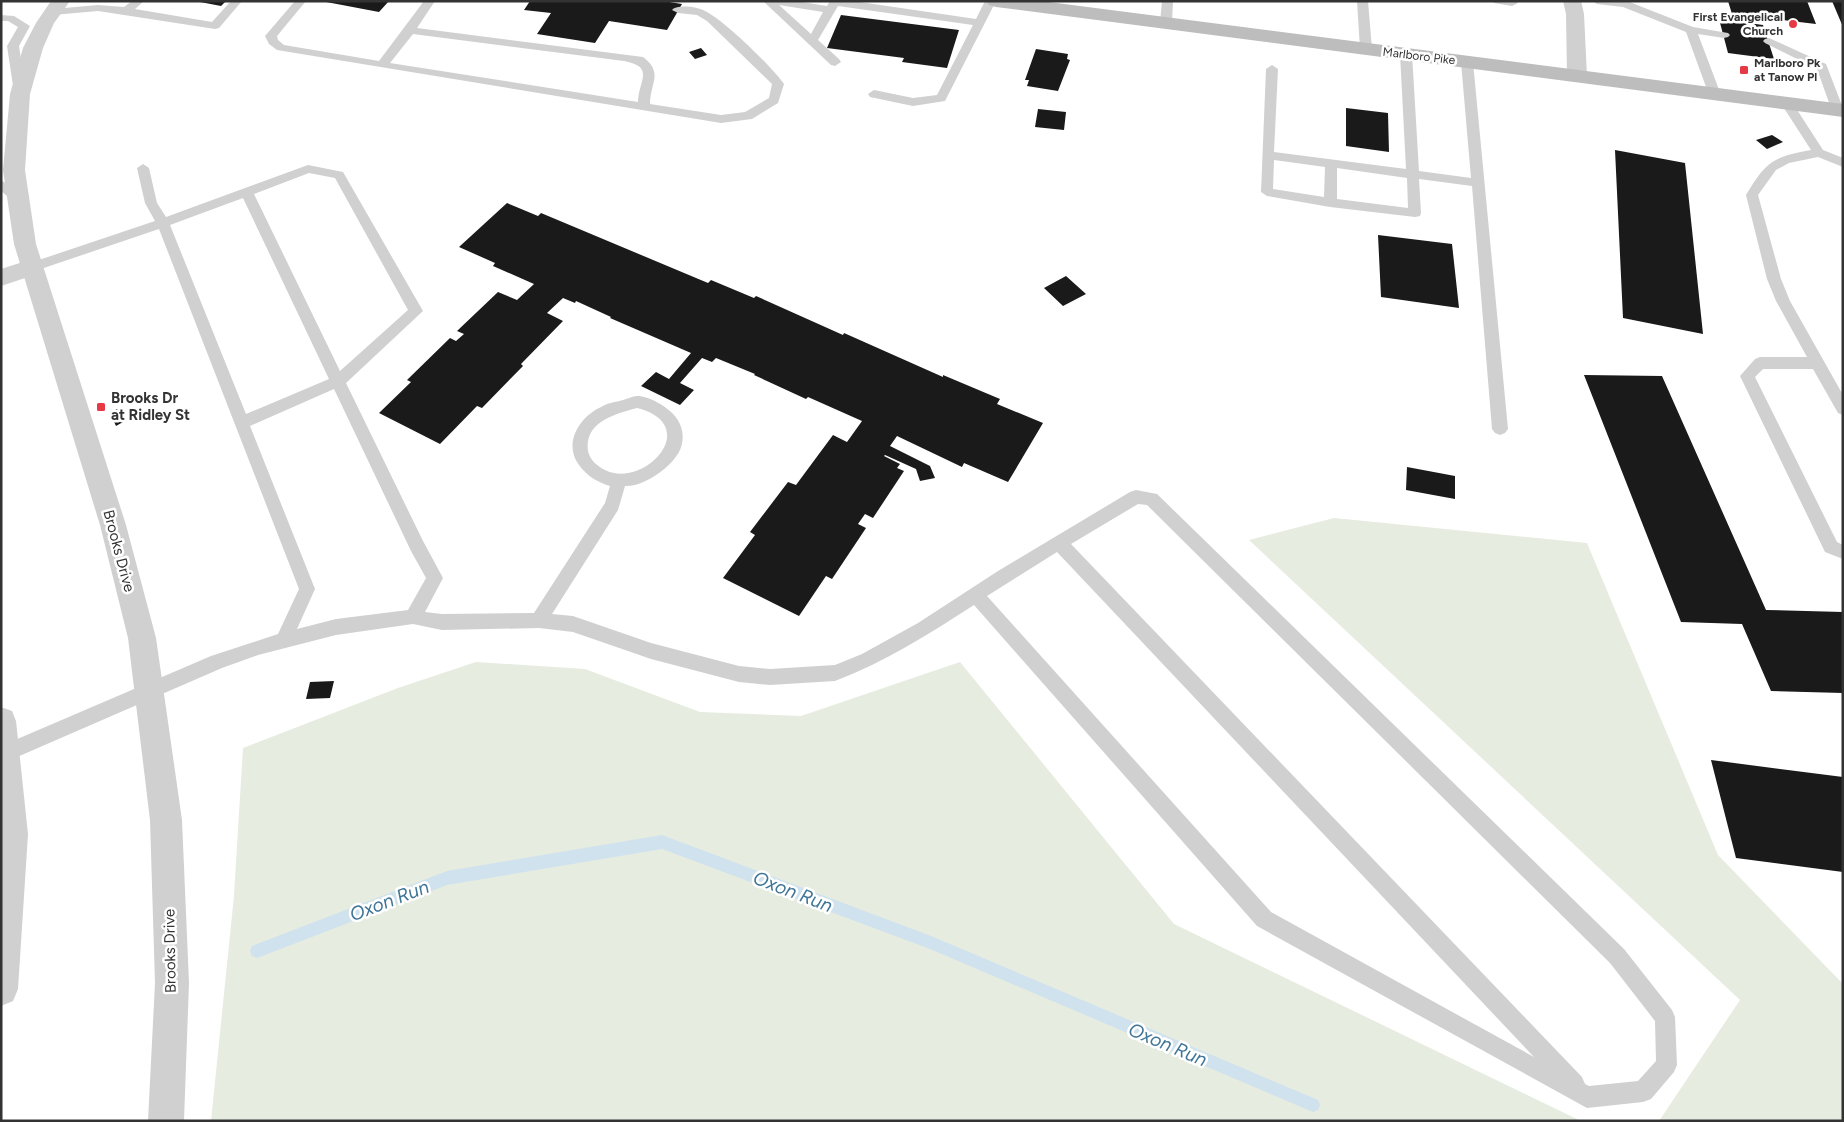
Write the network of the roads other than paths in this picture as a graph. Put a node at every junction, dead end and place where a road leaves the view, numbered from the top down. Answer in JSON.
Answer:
{"nodes":[{"id":1,"x":139,"y":1,"type":"edge"},
{"id":2,"x":237,"y":1,"type":"edge"},
{"id":3,"x":301,"y":1,"type":"edge"},
{"id":4,"x":430,"y":1,"type":"edge"},
{"id":5,"x":768,"y":1,"type":"edge"},
{"id":6,"x":773,"y":1,"type":"edge"},
{"id":7,"x":991,"y":1,"type":"edge"},
{"id":8,"x":996,"y":1,"type":"edge"},
{"id":9,"x":1168,"y":1,"type":"edge"},
{"id":10,"x":1362,"y":1,"type":"edge"},
{"id":11,"x":1498,"y":1,"type":"edge"},
{"id":12,"x":1572,"y":1,"type":"edge"},
{"id":13,"x":1598,"y":1,"type":"edge"},
{"id":14,"x":1512,"y":3,"type":"dead end"},
{"id":15,"x":834,"y":4,"type":"edge"},
{"id":16,"x":907,"y":6,"type":"edge"},
{"id":17,"x":57,"y":7,"type":"edge"},
{"id":18,"x":678,"y":10,"type":"dead end"},
{"id":19,"x":126,"y":11,"type":"junction"},
{"id":20,"x":1,"y":18,"type":"edge"},
{"id":21,"x":980,"y":23,"type":"junction"},
{"id":22,"x":1166,"y":23,"type":"junction"},
{"id":23,"x":410,"y":30,"type":"junction"},
{"id":24,"x":1690,"y":30,"type":"junction"},
{"id":25,"x":1724,"y":35,"type":"dead end"},
{"id":26,"x":812,"y":41,"type":"junction"},
{"id":27,"x":1768,"y":41,"type":"dead end"},
{"id":28,"x":1366,"y":49,"type":"junction"},
{"id":29,"x":1406,"y":54,"type":"junction"},
{"id":30,"x":835,"y":62,"type":"dead end"},
{"id":31,"x":1468,"y":62,"type":"junction"},
{"id":32,"x":382,"y":64,"type":"junction"},
{"id":33,"x":1272,"y":69,"type":"dead end"},
{"id":34,"x":1577,"y":76,"type":"junction"},
{"id":35,"x":20,"y":94,"type":"junction"},
{"id":36,"x":874,"y":94,"type":"dead end"},
{"id":37,"x":1715,"y":95,"type":"junction"},
{"id":38,"x":1788,"y":105,"type":"junction"},
{"id":39,"x":644,"y":107,"type":"junction"},
{"id":40,"x":1841,"y":111,"type":"edge"},
{"id":41,"x":1819,"y":153,"type":"junction"},
{"id":42,"x":1268,"y":155,"type":"junction"},
{"id":43,"x":1330,"y":163,"type":"junction"},
{"id":44,"x":1843,"y":163,"type":"edge"},
{"id":45,"x":143,"y":168,"type":"dead end"},
{"id":46,"x":1412,"y":174,"type":"junction"},
{"id":47,"x":1478,"y":183,"type":"junction"},
{"id":48,"x":9,"y":190,"type":"edge"},
{"id":49,"x":247,"y":192,"type":"junction"},
{"id":50,"x":1330,"y":203,"type":"junction"},
{"id":51,"x":163,"y":223,"type":"junction"},
{"id":52,"x":32,"y":267,"type":"junction"},
{"id":53,"x":1,"y":278,"type":"edge"},
{"id":54,"x":1816,"y":363,"type":"junction"},
{"id":55,"x":338,"y":381,"type":"junction"},
{"id":56,"x":1843,"y":409,"type":"edge"},
{"id":57,"x":241,"y":423,"type":"junction"},
{"id":58,"x":1500,"y":429,"type":"dead end"},
{"id":59,"x":620,"y":480,"type":"junction"},
{"id":60,"x":1059,"y":543,"type":"junction"},
{"id":61,"x":1843,"y":552,"type":"edge"},
{"id":62,"x":975,"y":594,"type":"junction"},
{"id":63,"x":413,"y":617,"type":"junction"},
{"id":64,"x":539,"y":620,"type":"junction"},
{"id":65,"x":284,"y":640,"type":"junction"},
{"id":66,"x":149,"y":691,"type":"junction"},
{"id":67,"x":1,"y":721,"type":"edge"},
{"id":68,"x":3,"y":754,"type":"edge"},
{"id":69,"x":1,"y":989,"type":"edge"},
{"id":70,"x":1587,"y":1097,"type":"junction"},
{"id":71,"x":166,"y":1121,"type":"edge"}],
"edges":[{"from":1,"to":19,"type":"lane"},
{"from":2,"to":19,"type":"lane"},
{"from":3,"to":32,"type":"lane"},
{"from":4,"to":23,"type":"lane"},
{"from":5,"to":26,"type":"lane"},
{"from":6,"to":15,"type":"lane"},
{"from":7,"to":21,"type":"lane"},
{"from":8,"to":22,"type":"main road","name":"Marlboro Pike"},
{"from":9,"to":22,"type":"lane"},
{"from":10,"to":28,"type":"lane"},
{"from":11,"to":14,"type":"lane"},
{"from":12,"to":34,"type":"street"},
{"from":13,"to":24,"type":"lane"},
{"from":15,"to":16,"type":"lane"},
{"from":15,"to":26,"type":"lane"},
{"from":16,"to":21,"type":"lane"},
{"from":17,"to":19,"type":"lane"},
{"from":17,"to":35,"type":"street","name":"Brooks Drive"},
{"from":18,"to":39,"type":"lane"},
{"from":20,"to":35,"type":"lane"},
{"from":21,"to":36,"type":"lane"},
{"from":22,"to":28,"type":"main road","name":"Marlboro Pike"},
{"from":23,"to":32,"type":"lane"},
{"from":23,"to":39,"type":"lane"},
{"from":24,"to":25,"type":"lane"},
{"from":24,"to":37,"type":"lane"},
{"from":26,"to":30,"type":"lane"},
{"from":27,"to":40,"type":"lane"},
{"from":28,"to":29,"type":"main road","name":"Marlboro Pike"},
{"from":29,"to":31,"type":"main road","name":"Marlboro Pike"},
{"from":29,"to":46,"type":"lane"},
{"from":31,"to":34,"type":"main road","name":"Marlboro Pike"},
{"from":31,"to":47,"type":"lane"},
{"from":32,"to":39,"type":"lane"},
{"from":33,"to":42,"type":"lane"},
{"from":34,"to":37,"type":"main road","name":"Marlboro Pike"},
{"from":35,"to":48,"type":"street","name":"Brooks Drive"},
{"from":37,"to":38,"type":"main road","name":"Marlboro Pike"},
{"from":38,"to":40,"type":"main road","name":"Marlboro Pike"},
{"from":38,"to":41,"type":"lane"},
{"from":41,"to":44,"type":"lane"},
{"from":41,"to":54,"type":"lane"},
{"from":42,"to":43,"type":"lane"},
{"from":42,"to":50,"type":"lane"},
{"from":43,"to":46,"type":"lane"},
{"from":43,"to":50,"type":"lane"},
{"from":45,"to":51,"type":"lane"},
{"from":46,"to":47,"type":"lane"},
{"from":46,"to":50,"type":"lane"},
{"from":47,"to":58,"type":"lane"},
{"from":48,"to":52,"type":"street","name":"Brooks Drive"},
{"from":49,"to":51,"type":"lane"},
{"from":49,"to":55,"type":"lane"},
{"from":49,"to":55,"type":"lane"},
{"from":51,"to":52,"type":"lane"},
{"from":51,"to":57,"type":"lane"},
{"from":52,"to":53,"type":"street"},
{"from":52,"to":66,"type":"street","name":"Brooks Drive"},
{"from":54,"to":56,"type":"lane"},
{"from":54,"to":61,"type":"lane"},
{"from":55,"to":57,"type":"lane"},
{"from":55,"to":63,"type":"lane"},
{"from":57,"to":65,"type":"lane"},
{"from":59,"to":59,"type":"lane"},
{"from":59,"to":64,"type":"lane"},
{"from":60,"to":62,"type":"lane"},
{"from":60,"to":70,"type":"lane"},
{"from":60,"to":70,"type":"lane"},
{"from":62,"to":64,"type":"lane"},
{"from":62,"to":70,"type":"lane"},
{"from":63,"to":64,"type":"lane"},
{"from":63,"to":65,"type":"lane"},
{"from":65,"to":66,"type":"lane"},
{"from":66,"to":68,"type":"lane"},
{"from":66,"to":71,"type":"street","name":"Brooks Drive"},
{"from":67,"to":68,"type":"street"},
{"from":68,"to":69,"type":"street"}]}
